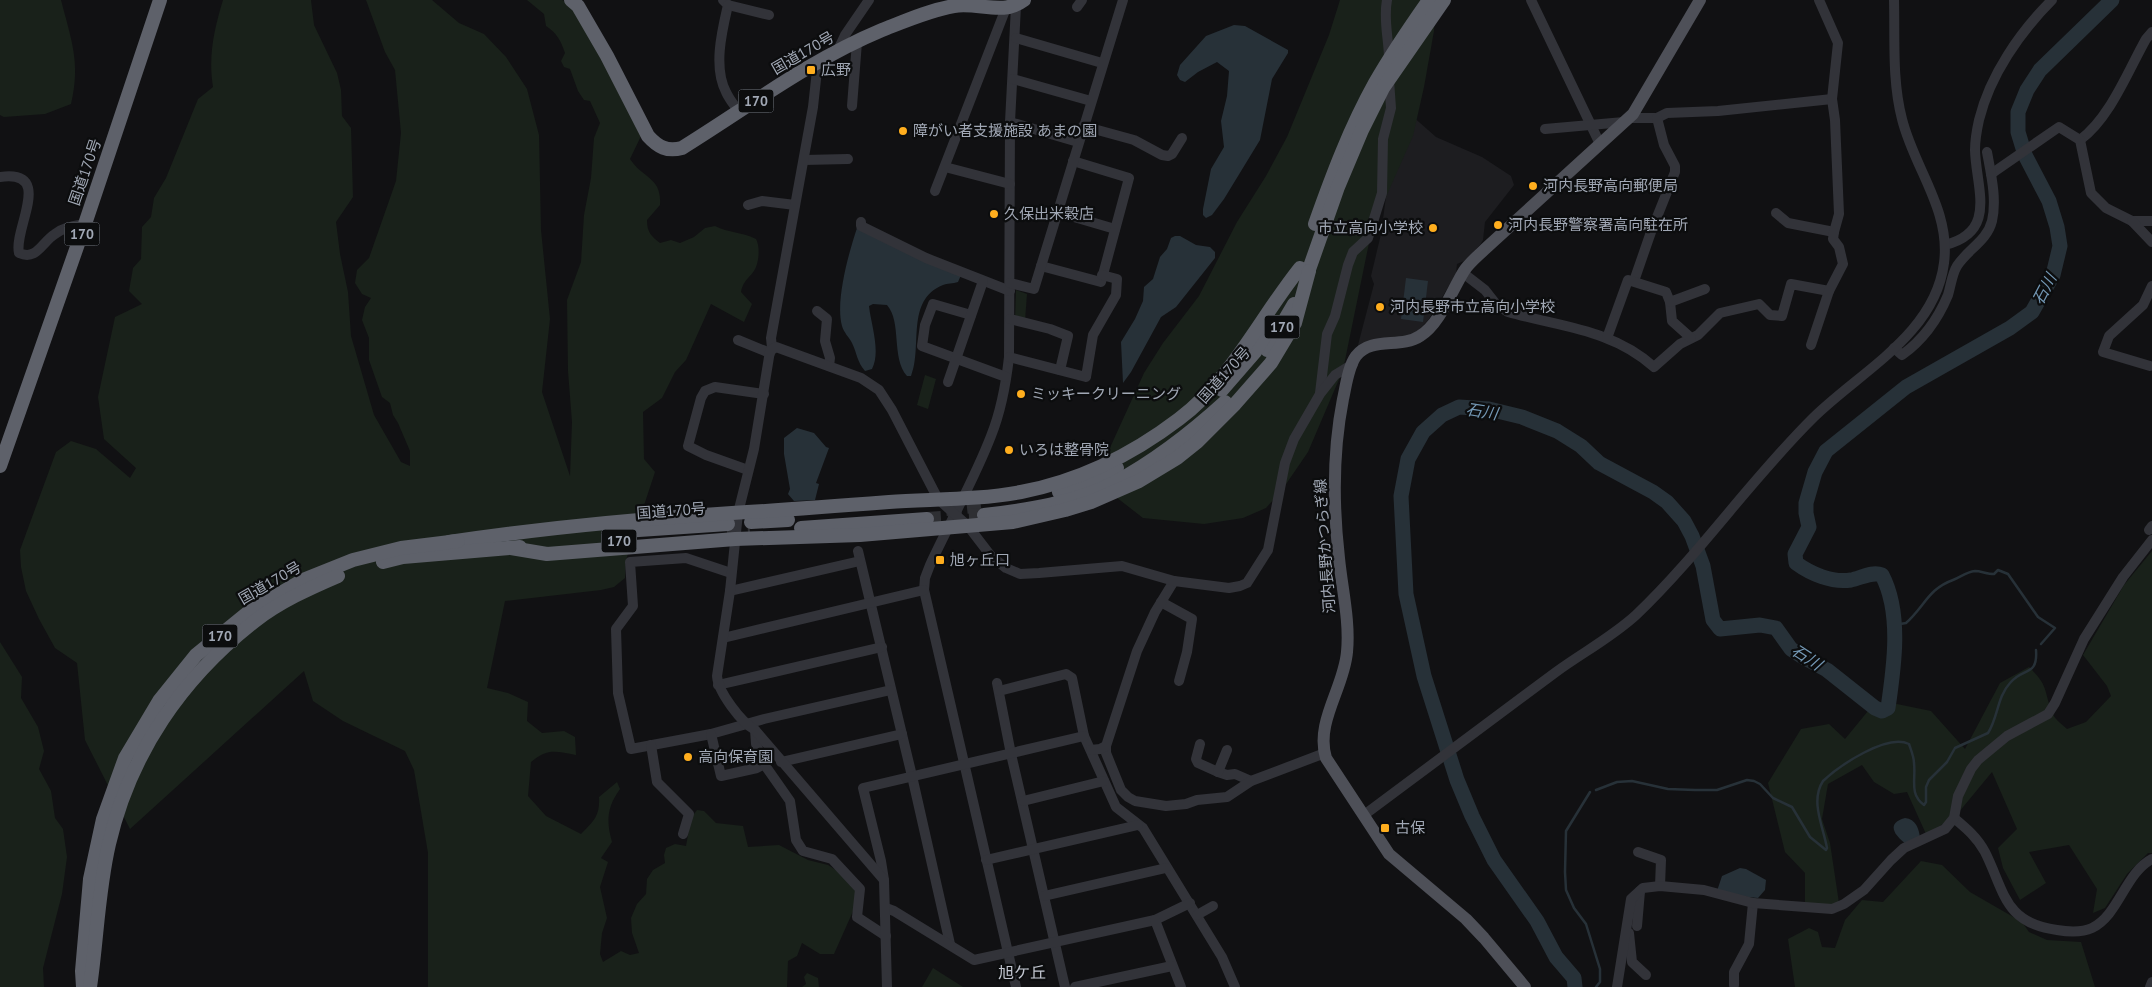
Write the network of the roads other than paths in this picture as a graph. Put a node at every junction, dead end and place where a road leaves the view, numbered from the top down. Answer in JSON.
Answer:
{"nodes":[{"id":1,"x":160,"y":0,"type":"edge"},
{"id":2,"x":571,"y":0,"type":"edge"},
{"id":3,"x":870,"y":0,"type":"edge"},
{"id":4,"x":1123,"y":0,"type":"edge"},
{"id":5,"x":1386,"y":0,"type":"edge"},
{"id":6,"x":1429,"y":0,"type":"edge"},
{"id":7,"x":1444,"y":0,"type":"edge"},
{"id":8,"x":1531,"y":0,"type":"edge"},
{"id":9,"x":1700,"y":0,"type":"edge"},
{"id":10,"x":1819,"y":0,"type":"edge"},
{"id":11,"x":1894,"y":0,"type":"edge"},
{"id":12,"x":2052,"y":0,"type":"edge"},
{"id":13,"x":726,"y":3,"type":"edge"},
{"id":14,"x":1016,"y":5,"type":"edge"},
{"id":15,"x":769,"y":16,"type":"dead end"},
{"id":16,"x":2152,"y":32,"type":"edge"},
{"id":17,"x":1016,"y":38,"type":"junction"},
{"id":18,"x":857,"y":42,"type":"junction"},
{"id":19,"x":838,"y":50,"type":"junction"},
{"id":20,"x":1389,"y":60,"type":"junction"},
{"id":21,"x":818,"y":61,"type":"junction"},
{"id":22,"x":1102,"y":64,"type":"junction"},
{"id":23,"x":1013,"y":79,"type":"junction"},
{"id":24,"x":1389,"y":80,"type":"junction"},
{"id":25,"x":1832,"y":99,"type":"junction"},
{"id":26,"x":1091,"y":101,"type":"junction"},
{"id":27,"x":852,"y":106,"type":"dead end"},
{"id":28,"x":739,"y":112,"type":"junction"},
{"id":29,"x":1657,"y":118,"type":"junction"},
{"id":30,"x":1626,"y":120,"type":"junction"},
{"id":31,"x":1010,"y":122,"type":"junction"},
{"id":32,"x":1591,"y":124,"type":"junction"},
{"id":33,"x":1083,"y":126,"type":"junction"},
{"id":34,"x":1545,"y":129,"type":"dead end"},
{"id":35,"x":1182,"y":138,"type":"dead end"},
{"id":36,"x":2080,"y":140,"type":"junction"},
{"id":37,"x":1078,"y":142,"type":"junction"},
{"id":38,"x":1600,"y":144,"type":"junction"},
{"id":39,"x":1988,"y":152,"type":"dead end"},
{"id":40,"x":848,"y":159,"type":"dead end"},
{"id":41,"x":804,"y":160,"type":"junction"},
{"id":42,"x":1073,"y":161,"type":"junction"},
{"id":43,"x":945,"y":167,"type":"junction"},
{"id":44,"x":1991,"y":174,"type":"junction"},
{"id":45,"x":0,"y":177,"type":"edge"},
{"id":46,"x":1010,"y":184,"type":"junction"},
{"id":47,"x":936,"y":191,"type":"dead end"},
{"id":48,"x":795,"y":204,"type":"junction"},
{"id":49,"x":748,"y":205,"type":"dead end"},
{"id":50,"x":1057,"y":212,"type":"junction"},
{"id":51,"x":1776,"y":213,"type":"dead end"},
{"id":52,"x":2132,"y":221,"type":"junction"},
{"id":53,"x":2152,"y":221,"type":"edge"},
{"id":54,"x":861,"y":222,"type":"dead end"},
{"id":55,"x":85,"y":224,"type":"junction"},
{"id":56,"x":1115,"y":230,"type":"junction"},
{"id":57,"x":1834,"y":232,"type":"junction"},
{"id":58,"x":2152,"y":242,"type":"edge"},
{"id":59,"x":1945,"y":245,"type":"junction"},
{"id":60,"x":1041,"y":266,"type":"junction"},
{"id":61,"x":1305,"y":269,"type":"junction"},
{"id":62,"x":1463,"y":273,"type":"junction"},
{"id":63,"x":1102,"y":275,"type":"junction"},
{"id":64,"x":982,"y":281,"type":"junction"},
{"id":65,"x":1634,"y":281,"type":"junction"},
{"id":66,"x":2152,"y":286,"type":"edge"},
{"id":67,"x":1010,"y":287,"type":"junction"},
{"id":68,"x":1705,"y":289,"type":"dead end"},
{"id":69,"x":1829,"y":292,"type":"junction"},
{"id":70,"x":1670,"y":302,"type":"junction"},
{"id":71,"x":817,"y":311,"type":"dead end"},
{"id":72,"x":971,"y":315,"type":"junction"},
{"id":73,"x":1010,"y":319,"type":"junction"},
{"id":74,"x":1607,"y":338,"type":"junction"},
{"id":75,"x":1691,"y":338,"type":"junction"},
{"id":76,"x":738,"y":340,"type":"dead end"},
{"id":77,"x":1812,"y":345,"type":"dead end"},
{"id":78,"x":1894,"y":348,"type":"junction"},
{"id":79,"x":771,"y":351,"type":"junction"},
{"id":80,"x":1009,"y":357,"type":"junction"},
{"id":81,"x":957,"y":360,"type":"junction"},
{"id":82,"x":1353,"y":364,"type":"junction"},
{"id":83,"x":829,"y":366,"type":"junction"},
{"id":84,"x":2150,"y":366,"type":"dead end"},
{"id":85,"x":1060,"y":370,"type":"junction"},
{"id":86,"x":1006,"y":377,"type":"junction"},
{"id":87,"x":948,"y":382,"type":"dead end"},
{"id":88,"x":764,"y":394,"type":"junction"},
{"id":89,"x":1320,"y":394,"type":"junction"},
{"id":90,"x":0,"y":466,"type":"edge"},
{"id":91,"x":748,"y":470,"type":"junction"},
{"id":92,"x":962,"y":497,"type":"junction"},
{"id":93,"x":938,"y":499,"type":"junction"},
{"id":94,"x":983,"y":510,"type":"tunnel mouth"},
{"id":95,"x":738,"y":513,"type":"junction"},
{"id":96,"x":927,"y":515,"type":"tunnel mouth"},
{"id":97,"x":951,"y":520,"type":"junction"},
{"id":98,"x":968,"y":526,"type":"junction"},
{"id":99,"x":751,"y":527,"type":"tunnel mouth"},
{"id":100,"x":730,"y":532,"type":"junction"},
{"id":101,"x":2151,"y":532,"type":"edge"},
{"id":102,"x":449,"y":542,"type":"junction"},
{"id":103,"x":731,"y":574,"type":"junction"},
{"id":104,"x":1174,"y":581,"type":"junction"},
{"id":105,"x":924,"y":590,"type":"junction"},
{"id":106,"x":730,"y":591,"type":"junction"},
{"id":107,"x":1161,"y":602,"type":"junction"},
{"id":108,"x":871,"y":604,"type":"junction"},
{"id":109,"x":723,"y":638,"type":"junction"},
{"id":110,"x":882,"y":647,"type":"junction"},
{"id":111,"x":1179,"y":681,"type":"dead end"},
{"id":112,"x":718,"y":685,"type":"junction"},
{"id":113,"x":891,"y":690,"type":"junction"},
{"id":114,"x":751,"y":728,"type":"junction"},
{"id":115,"x":711,"y":734,"type":"junction"},
{"id":116,"x":902,"y":734,"type":"junction"},
{"id":117,"x":1084,"y":736,"type":"junction"},
{"id":118,"x":1200,"y":744,"type":"dead end"},
{"id":119,"x":651,"y":745,"type":"junction"},
{"id":120,"x":1106,"y":746,"type":"junction"},
{"id":121,"x":1092,"y":750,"type":"junction"},
{"id":122,"x":1227,"y":750,"type":"dead end"},
{"id":123,"x":1325,"y":753,"type":"junction"},
{"id":124,"x":1011,"y":754,"type":"junction"},
{"id":125,"x":781,"y":762,"type":"junction"},
{"id":126,"x":963,"y":763,"type":"junction"},
{"id":127,"x":764,"y":764,"type":"junction"},
{"id":128,"x":1218,"y":772,"type":"junction"},
{"id":129,"x":912,"y":776,"type":"junction"},
{"id":130,"x":1251,"y":781,"type":"junction"},
{"id":131,"x":1104,"y":782,"type":"junction"},
{"id":132,"x":1023,"y":801,"type":"junction"},
{"id":133,"x":1364,"y":815,"type":"junction"},
{"id":134,"x":1954,"y":818,"type":"junction"},
{"id":135,"x":1138,"y":825,"type":"junction"},
{"id":136,"x":683,"y":834,"type":"dead end"},
{"id":137,"x":1034,"y":849,"type":"junction"},
{"id":138,"x":1638,"y":852,"type":"dead end"},
{"id":139,"x":986,"y":860,"type":"junction"},
{"id":140,"x":2152,"y":860,"type":"edge"},
{"id":141,"x":1166,"y":868,"type":"junction"},
{"id":142,"x":884,"y":880,"type":"junction"},
{"id":143,"x":1660,"y":886,"type":"junction"},
{"id":144,"x":1044,"y":896,"type":"junction"},
{"id":145,"x":1190,"y":903,"type":"junction"},
{"id":146,"x":1753,"y":903,"type":"junction"},
{"id":147,"x":1213,"y":906,"type":"dead end"},
{"id":148,"x":886,"y":908,"type":"junction"},
{"id":149,"x":1197,"y":915,"type":"junction"},
{"id":150,"x":1155,"y":920,"type":"junction"},
{"id":151,"x":1632,"y":926,"type":"junction"},
{"id":152,"x":886,"y":936,"type":"junction"},
{"id":153,"x":1054,"y":942,"type":"junction"},
{"id":154,"x":950,"y":944,"type":"junction"},
{"id":155,"x":1008,"y":953,"type":"junction"},
{"id":156,"x":1172,"y":966,"type":"junction"},
{"id":157,"x":1646,"y":975,"type":"dead end"},
{"id":158,"x":2152,"y":982,"type":"edge"},
{"id":159,"x":1734,"y":985,"type":"dead end"},
{"id":160,"x":83,"y":987,"type":"edge"},
{"id":161,"x":90,"y":987,"type":"edge"},
{"id":162,"x":887,"y":987,"type":"edge"},
{"id":163,"x":1016,"y":987,"type":"edge"},
{"id":164,"x":1065,"y":987,"type":"edge"},
{"id":165,"x":1075,"y":987,"type":"edge"},
{"id":166,"x":1181,"y":987,"type":"edge"},
{"id":167,"x":1235,"y":987,"type":"edge"},
{"id":168,"x":1524,"y":987,"type":"edge"},
{"id":169,"x":1617,"y":987,"type":"edge"},
{"id":170,"x":2150,"y":987,"type":"edge"}],
"edges":[{"from":1,"to":55,"type":"highway","name":"国道170号","number":"170"},
{"from":2,"to":28,"type":"highway","name":"国道170号","number":"170"},
{"from":3,"to":19,"type":"street"},
{"from":4,"to":22,"type":"street"},
{"from":5,"to":20,"type":"street"},
{"from":6,"to":20,"type":"highway","name":"国道170号","number":"170"},
{"from":7,"to":24,"type":"highway","name":"国道170号","number":"170"},
{"from":8,"to":32,"type":"street"},
{"from":9,"to":30,"type":"main road","name":"河内長野かつらぎ線"},
{"from":10,"to":25,"type":"street"},
{"from":11,"to":59,"type":"street"},
{"from":12,"to":59,"type":"street"},
{"from":13,"to":15,"type":"street"},
{"from":13,"to":28,"type":"street"},
{"from":14,"to":17,"type":"street"},
{"from":14,"to":18,"type":"highway","name":"国道170号","number":"170"},
{"from":14,"to":43,"type":"street"},
{"from":16,"to":36,"type":"street"},
{"from":17,"to":22,"type":"street"},
{"from":17,"to":23,"type":"street"},
{"from":18,"to":19,"type":"highway","name":"国道170号","number":"170"},
{"from":18,"to":27,"type":"street"},
{"from":19,"to":21,"type":"highway","name":"国道170号","number":"170"},
{"from":20,"to":61,"type":"highway","name":"国道170号","number":"170"},
{"from":21,"to":28,"type":"highway","name":"国道170号","number":"170"},
{"from":21,"to":41,"type":"street"},
{"from":22,"to":26,"type":"street"},
{"from":23,"to":26,"type":"street"},
{"from":23,"to":31,"type":"street"},
{"from":24,"to":61,"type":"highway","name":"国道170号","number":"170"},
{"from":24,"to":89,"type":"street"},
{"from":25,"to":29,"type":"street"},
{"from":25,"to":57,"type":"street"},
{"from":26,"to":33,"type":"street"},
{"from":29,"to":30,"type":"street"},
{"from":29,"to":65,"type":"street"},
{"from":30,"to":32,"type":"street"},
{"from":30,"to":38,"type":"main road","name":"河内長野かつらぎ線"},
{"from":31,"to":37,"type":"street"},
{"from":31,"to":46,"type":"street"},
{"from":32,"to":34,"type":"street"},
{"from":32,"to":38,"type":"street"},
{"from":33,"to":35,"type":"street"},
{"from":33,"to":37,"type":"street"},
{"from":36,"to":44,"type":"street"},
{"from":36,"to":52,"type":"street"},
{"from":37,"to":42,"type":"street"},
{"from":38,"to":62,"type":"main road","name":"河内長野かつらぎ線"},
{"from":39,"to":44,"type":"street"},
{"from":40,"to":41,"type":"street"},
{"from":41,"to":48,"type":"street"},
{"from":42,"to":50,"type":"street"},
{"from":42,"to":56,"type":"street"},
{"from":43,"to":46,"type":"street"},
{"from":43,"to":47,"type":"street"},
{"from":44,"to":78,"type":"street"},
{"from":45,"to":55,"type":"street"},
{"from":46,"to":67,"type":"street"},
{"from":48,"to":49,"type":"street"},
{"from":48,"to":79,"type":"street"},
{"from":50,"to":56,"type":"street"},
{"from":50,"to":60,"type":"street"},
{"from":51,"to":57,"type":"street"},
{"from":52,"to":53,"type":"street"},
{"from":52,"to":58,"type":"street"},
{"from":54,"to":64,"type":"street"},
{"from":55,"to":90,"type":"highway","name":"国道170号","number":"170"},
{"from":56,"to":63,"type":"street"},
{"from":57,"to":69,"type":"street"},
{"from":59,"to":78,"type":"street"},
{"from":60,"to":63,"type":"street"},
{"from":60,"to":67,"type":"street"},
{"from":61,"to":92,"type":"highway"},
{"from":61,"to":94,"type":"highway","name":"国道170号","number":"170"},
{"from":61,"to":98,"type":"highway"},
{"from":62,"to":74,"type":"street"},
{"from":62,"to":82,"type":"main road","name":"河内長野かつらぎ線"},
{"from":63,"to":85,"type":"street"},
{"from":64,"to":67,"type":"street"},
{"from":64,"to":72,"type":"street"},
{"from":65,"to":70,"type":"street"},
{"from":65,"to":74,"type":"street"},
{"from":66,"to":84,"type":"street"},
{"from":67,"to":73,"type":"street"},
{"from":68,"to":70,"type":"street"},
{"from":69,"to":75,"type":"street"},
{"from":69,"to":77,"type":"street"},
{"from":70,"to":75,"type":"street"},
{"from":71,"to":83,"type":"street"},
{"from":72,"to":81,"type":"street"},
{"from":72,"to":81,"type":"street"},
{"from":73,"to":80,"type":"street"},
{"from":73,"to":85,"type":"street"},
{"from":74,"to":75,"type":"street"},
{"from":76,"to":79,"type":"street"},
{"from":78,"to":133,"type":"street"},
{"from":79,"to":83,"type":"street"},
{"from":79,"to":88,"type":"street"},
{"from":80,"to":85,"type":"street"},
{"from":80,"to":86,"type":"street"},
{"from":81,"to":86,"type":"street"},
{"from":81,"to":87,"type":"street"},
{"from":82,"to":89,"type":"street"},
{"from":82,"to":123,"type":"main road","name":"河内長野かつらぎ線"},
{"from":83,"to":93,"type":"street"},
{"from":86,"to":92,"type":"street"},
{"from":88,"to":91,"type":"street"},
{"from":88,"to":91,"type":"street"},
{"from":89,"to":104,"type":"street"},
{"from":91,"to":95,"type":"street"},
{"from":92,"to":93,"type":"highway"},
{"from":92,"to":97,"type":"street"},
{"from":93,"to":95,"type":"highway"},
{"from":93,"to":97,"type":"street"},
{"from":95,"to":100,"type":"street"},
{"from":95,"to":102,"type":"highway"},
{"from":96,"to":99,"type":"highway"},
{"from":97,"to":98,"type":"highway"},
{"from":97,"to":100,"type":"highway"},
{"from":97,"to":105,"type":"street"},
{"from":98,"to":104,"type":"street"},
{"from":100,"to":102,"type":"highway","name":"国道170号","number":"170"},
{"from":100,"to":103,"type":"street"},
{"from":100,"to":161,"type":"highway","name":"国道170号","number":"170"},
{"from":101,"to":134,"type":"street"},
{"from":102,"to":160,"type":"highway","name":"国道170号","number":"170"},
{"from":103,"to":106,"type":"street"},
{"from":103,"to":119,"type":"street"},
{"from":104,"to":107,"type":"street"},
{"from":105,"to":108,"type":"street"},
{"from":105,"to":126,"type":"street"},
{"from":106,"to":108,"type":"street"},
{"from":106,"to":109,"type":"street"},
{"from":107,"to":111,"type":"street"},
{"from":107,"to":120,"type":"street"},
{"from":108,"to":109,"type":"street"},
{"from":108,"to":110,"type":"street"},
{"from":109,"to":112,"type":"street"},
{"from":110,"to":112,"type":"street"},
{"from":110,"to":113,"type":"street"},
{"from":112,"to":114,"type":"street"},
{"from":113,"to":114,"type":"street"},
{"from":113,"to":116,"type":"street"},
{"from":114,"to":115,"type":"street"},
{"from":114,"to":125,"type":"street"},
{"from":114,"to":127,"type":"street"},
{"from":115,"to":119,"type":"street"},
{"from":115,"to":127,"type":"street"},
{"from":116,"to":125,"type":"street"},
{"from":116,"to":129,"type":"street"},
{"from":117,"to":121,"type":"street"},
{"from":117,"to":124,"type":"street"},
{"from":117,"to":124,"type":"street"},
{"from":118,"to":128,"type":"street"},
{"from":119,"to":136,"type":"street"},
{"from":120,"to":121,"type":"street"},
{"from":120,"to":130,"type":"street"},
{"from":121,"to":131,"type":"street"},
{"from":122,"to":128,"type":"street"},
{"from":123,"to":130,"type":"street"},
{"from":123,"to":133,"type":"main road","name":"河内長野かつらぎ線"},
{"from":124,"to":126,"type":"street"},
{"from":124,"to":132,"type":"street"},
{"from":125,"to":142,"type":"street"},
{"from":126,"to":129,"type":"street"},
{"from":126,"to":139,"type":"street"},
{"from":127,"to":152,"type":"street"},
{"from":128,"to":130,"type":"street"},
{"from":129,"to":142,"type":"street"},
{"from":129,"to":154,"type":"street"},
{"from":131,"to":132,"type":"street"},
{"from":131,"to":135,"type":"street"},
{"from":132,"to":137,"type":"street"},
{"from":133,"to":168,"type":"main road","name":"河内長野かつらぎ線"},
{"from":134,"to":140,"type":"street"},
{"from":134,"to":146,"type":"street"},
{"from":135,"to":137,"type":"street"},
{"from":135,"to":141,"type":"street"},
{"from":137,"to":139,"type":"street"},
{"from":137,"to":144,"type":"street"},
{"from":138,"to":143,"type":"street"},
{"from":139,"to":155,"type":"street"},
{"from":141,"to":144,"type":"street"},
{"from":141,"to":145,"type":"street"},
{"from":142,"to":148,"type":"street"},
{"from":143,"to":146,"type":"street"},
{"from":143,"to":151,"type":"street"},
{"from":144,"to":153,"type":"street"},
{"from":145,"to":149,"type":"street"},
{"from":145,"to":150,"type":"street"},
{"from":146,"to":159,"type":"street"},
{"from":147,"to":149,"type":"street"},
{"from":148,"to":152,"type":"street"},
{"from":148,"to":154,"type":"street"},
{"from":149,"to":167,"type":"street"},
{"from":150,"to":153,"type":"street"},
{"from":150,"to":156,"type":"street"},
{"from":151,"to":157,"type":"street"},
{"from":151,"to":169,"type":"street"},
{"from":152,"to":162,"type":"street"},
{"from":153,"to":155,"type":"street"},
{"from":153,"to":164,"type":"street"},
{"from":154,"to":155,"type":"street"},
{"from":155,"to":163,"type":"street"},
{"from":156,"to":165,"type":"street"},
{"from":156,"to":166,"type":"street"},
{"from":158,"to":170,"type":"street"}]}
